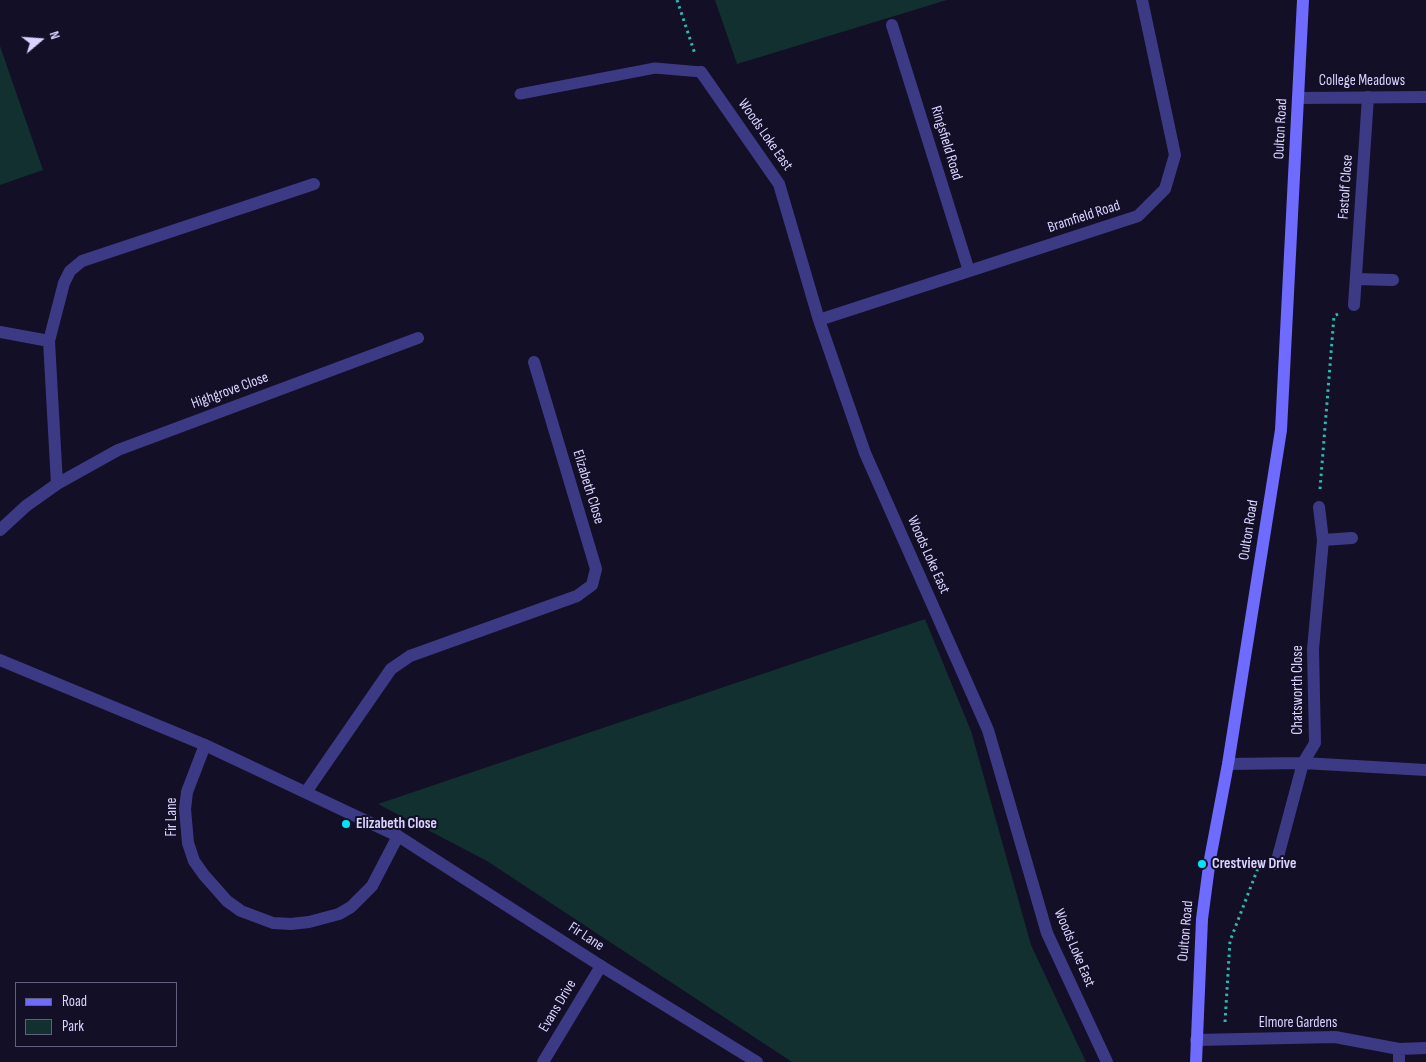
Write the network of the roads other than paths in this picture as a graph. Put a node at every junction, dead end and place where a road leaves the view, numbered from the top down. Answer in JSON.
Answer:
{"nodes":[{"id":1,"x":1142,"y":0,"type":"edge"},
{"id":2,"x":1303,"y":0,"type":"edge"},
{"id":3,"x":892,"y":25,"type":"dead end"},
{"id":4,"x":701,"y":72,"type":"joint"},
{"id":5,"x":520,"y":94,"type":"dead end"},
{"id":6,"x":1368,"y":97,"type":"junction"},
{"id":7,"x":1426,"y":97,"type":"edge"},
{"id":8,"x":1299,"y":98,"type":"junction"},
{"id":9,"x":314,"y":184,"type":"dead end"},
{"id":10,"x":969,"y":271,"type":"junction"},
{"id":11,"x":1356,"y":279,"type":"junction"},
{"id":12,"x":1393,"y":280,"type":"dead end"},
{"id":13,"x":1354,"y":306,"type":"road end"},
{"id":14,"x":819,"y":320,"type":"junction"},
{"id":15,"x":0,"y":332,"type":"edge"},
{"id":16,"x":418,"y":338,"type":"dead end"},
{"id":17,"x":49,"y":341,"type":"junction"},
{"id":18,"x":534,"y":362,"type":"dead end"},
{"id":19,"x":57,"y":484,"type":"junction"},
{"id":20,"x":1319,"y":507,"type":"road end"},
{"id":21,"x":0,"y":530,"type":"edge"},
{"id":22,"x":1352,"y":538,"type":"dead end"},
{"id":23,"x":1322,"y":540,"type":"junction"},
{"id":24,"x":0,"y":660,"type":"edge"},
{"id":25,"x":205,"y":745,"type":"junction"},
{"id":26,"x":1303,"y":763,"type":"junction"},
{"id":27,"x":1228,"y":764,"type":"junction"},
{"id":28,"x":1426,"y":770,"type":"edge"},
{"id":29,"x":306,"y":792,"type":"junction"},
{"id":30,"x":398,"y":836,"type":"junction"},
{"id":31,"x":1276,"y":864,"type":"road end"},
{"id":32,"x":601,"y":966,"type":"junction"},
{"id":33,"x":1196,"y":1040,"type":"junction"},
{"id":34,"x":1426,"y":1048,"type":"edge"},
{"id":35,"x":1399,"y":1056,"type":"edge"},
{"id":36,"x":543,"y":1062,"type":"edge"},
{"id":37,"x":757,"y":1062,"type":"edge"},
{"id":38,"x":1107,"y":1062,"type":"edge"},
{"id":39,"x":1196,"y":1062,"type":"edge"}],
"edges":[{"from":1,"to":10,"type":"street","name":"Bramfield Road"},
{"from":2,"to":8,"type":"main road","name":"Oulton Road"},
{"from":3,"to":10,"type":"street","name":"Ringsfield Road"},
{"from":4,"to":5,"type":"lane"},
{"from":4,"to":14,"type":"street","name":"Woods Loke East"},
{"from":6,"to":7,"type":"street","name":"College Meadows"},
{"from":6,"to":8,"type":"street","name":"College Meadows"},
{"from":6,"to":11,"type":"street","name":"Fastolf Close"},
{"from":8,"to":27,"type":"main road","name":"Oulton Road"},
{"from":9,"to":17,"type":"street"},
{"from":10,"to":14,"type":"street","name":"Bramfield Road"},
{"from":11,"to":12,"type":"street"},
{"from":11,"to":13,"type":"street","name":"Fastolf Close"},
{"from":14,"to":38,"type":"street","name":"Woods Loke East"},
{"from":15,"to":17,"type":"street"},
{"from":16,"to":19,"type":"street","name":"Highgrove Close"},
{"from":17,"to":19,"type":"street"},
{"from":18,"to":29,"type":"street","name":"Elizabeth Close"},
{"from":19,"to":21,"type":"street","name":"Highgrove Close"},
{"from":20,"to":23,"type":"street","name":"Chatsworth Close"},
{"from":22,"to":23,"type":"street"},
{"from":23,"to":26,"type":"street","name":"Chatsworth Close"},
{"from":24,"to":25,"type":"street","name":"Fir Lane"},
{"from":25,"to":29,"type":"street","name":"Fir Lane"},
{"from":25,"to":30,"type":"street","name":"Fir Lane"},
{"from":26,"to":27,"type":"street"},
{"from":26,"to":28,"type":"street"},
{"from":26,"to":31,"type":"street","name":"Chatsworth Close"},
{"from":27,"to":33,"type":"main road","name":"Oulton Road"},
{"from":29,"to":30,"type":"street","name":"Fir Lane"},
{"from":30,"to":32,"type":"street","name":"Fir Lane"},
{"from":32,"to":36,"type":"street","name":"Evans Drive"},
{"from":32,"to":37,"type":"street","name":"Fir Lane"},
{"from":33,"to":35,"type":"street","name":"Elmore Gardens"},
{"from":33,"to":39,"type":"main road","name":"Oulton Road"},
{"from":34,"to":35,"type":"street","name":"Elmore Gardens"}]}
